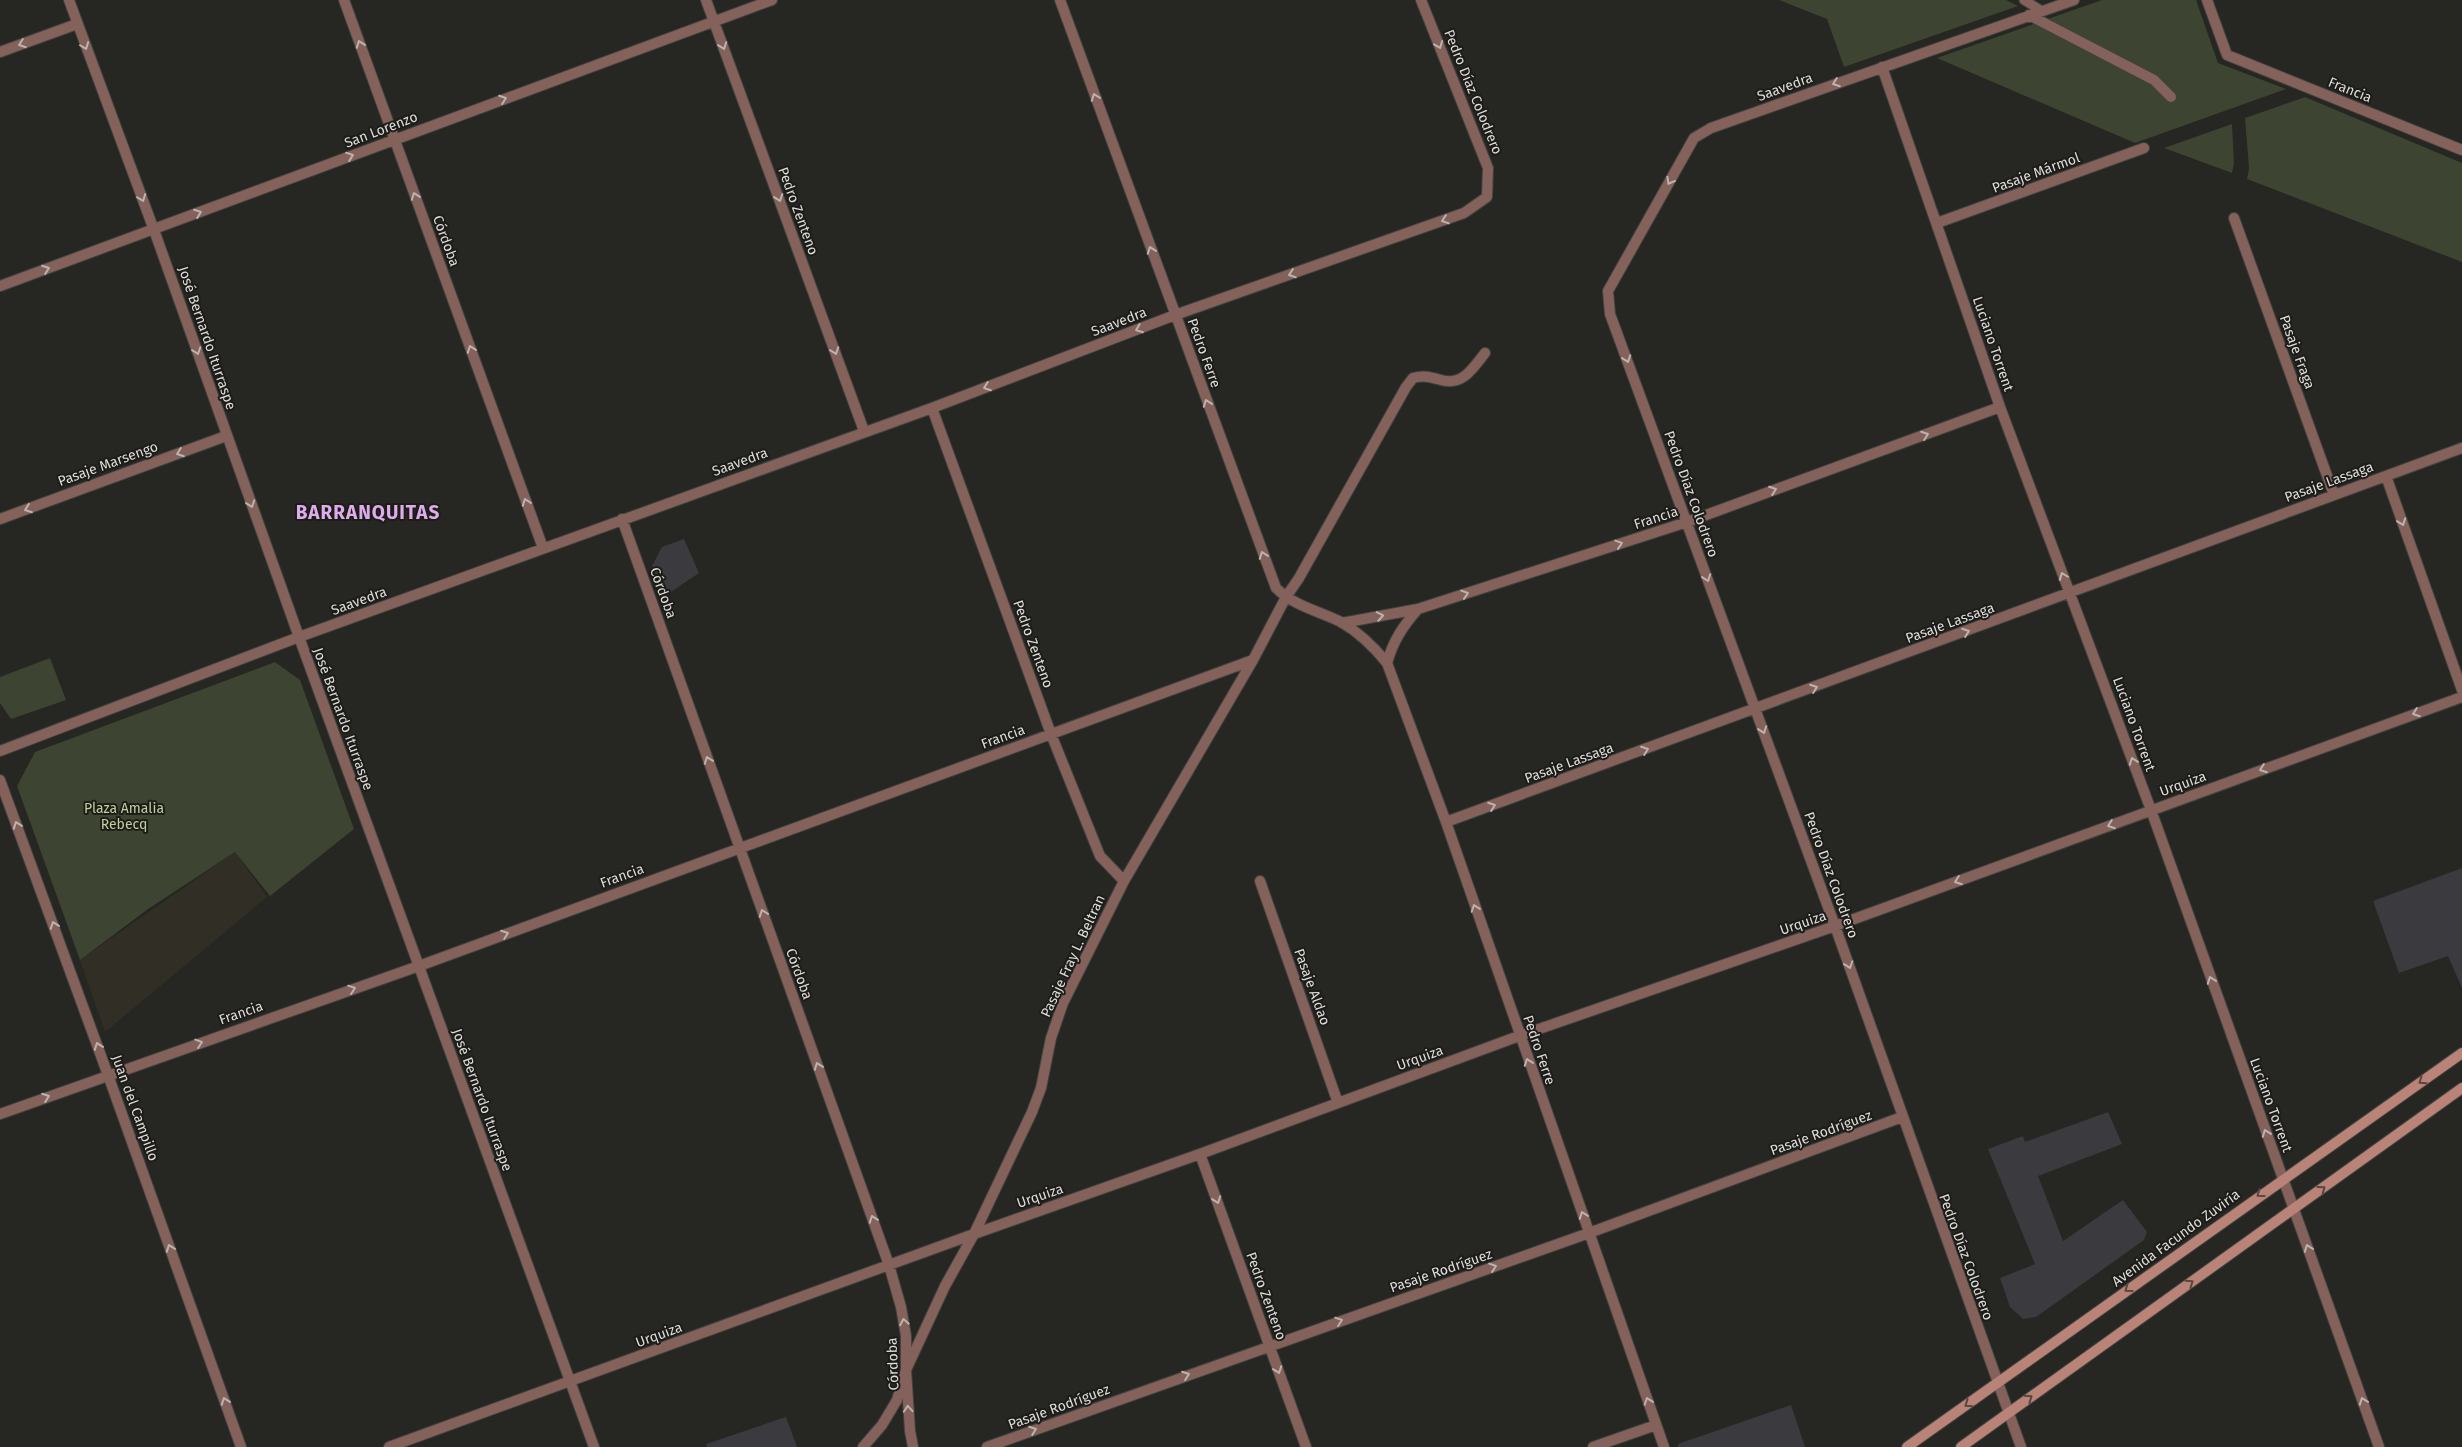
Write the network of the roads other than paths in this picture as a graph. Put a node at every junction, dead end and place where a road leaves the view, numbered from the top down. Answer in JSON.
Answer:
{"nodes":[{"id":1,"x":69,"y":0,"type":"edge"},
{"id":2,"x":344,"y":0,"type":"edge"},
{"id":3,"x":706,"y":0,"type":"edge"},
{"id":4,"x":772,"y":0,"type":"edge"},
{"id":5,"x":1060,"y":0,"type":"edge"},
{"id":6,"x":1421,"y":0,"type":"edge"},
{"id":7,"x":2024,"y":0,"type":"edge"},
{"id":8,"x":2074,"y":0,"type":"edge"},
{"id":9,"x":2207,"y":0,"type":"edge"},
{"id":10,"x":2042,"y":11,"type":"junction"},
{"id":11,"x":2029,"y":15,"type":"junction"},
{"id":12,"x":714,"y":21,"type":"junction"},
{"id":13,"x":77,"y":24,"type":"junction"},
{"id":14,"x":0,"y":52,"type":"edge"},
{"id":15,"x":1882,"y":67,"type":"junction"},
{"id":16,"x":2171,"y":96,"type":"dead end"},
{"id":17,"x":395,"y":139,"type":"junction"},
{"id":18,"x":2144,"y":148,"type":"dead end"},
{"id":19,"x":2462,"y":150,"type":"edge"},
{"id":20,"x":1487,"y":197,"type":"joint"},
{"id":21,"x":2234,"y":218,"type":"dead end"},
{"id":22,"x":1937,"y":223,"type":"junction"},
{"id":23,"x":154,"y":230,"type":"junction"},
{"id":24,"x":0,"y":286,"type":"edge"},
{"id":25,"x":1610,"y":314,"type":"joint"},
{"id":26,"x":1175,"y":315,"type":"junction"},
{"id":27,"x":1486,"y":353,"type":"dead end"},
{"id":28,"x":2000,"y":407,"type":"junction"},
{"id":29,"x":932,"y":408,"type":"junction"},
{"id":30,"x":864,"y":431,"type":"junction"},
{"id":31,"x":226,"y":436,"type":"junction"},
{"id":32,"x":2462,"y":448,"type":"edge"},
{"id":33,"x":2386,"y":476,"type":"junction"},
{"id":34,"x":2334,"y":496,"type":"junction"},
{"id":35,"x":0,"y":519,"type":"edge"},
{"id":36,"x":622,"y":519,"type":"junction"},
{"id":37,"x":1687,"y":522,"type":"junction"},
{"id":38,"x":543,"y":548,"type":"junction"},
{"id":39,"x":2070,"y":593,"type":"junction"},
{"id":40,"x":1286,"y":597,"type":"junction"},
{"id":41,"x":1418,"y":609,"type":"junction"},
{"id":42,"x":1342,"y":623,"type":"junction"},
{"id":43,"x":299,"y":637,"type":"junction"},
{"id":44,"x":1253,"y":660,"type":"junction"},
{"id":45,"x":1387,"y":663,"type":"junction"},
{"id":46,"x":2462,"y":690,"type":"edge"},
{"id":47,"x":2462,"y":697,"type":"edge"},
{"id":48,"x":1755,"y":710,"type":"junction"},
{"id":49,"x":1051,"y":734,"type":"junction"},
{"id":50,"x":0,"y":751,"type":"edge"},
{"id":51,"x":0,"y":780,"type":"edge"},
{"id":52,"x":2151,"y":810,"type":"junction"},
{"id":53,"x":1446,"y":822,"type":"junction"},
{"id":54,"x":740,"y":848,"type":"junction"},
{"id":55,"x":1124,"y":881,"type":"junction"},
{"id":56,"x":1260,"y":881,"type":"dead end"},
{"id":57,"x":1835,"y":926,"type":"junction"},
{"id":58,"x":418,"y":966,"type":"junction"},
{"id":59,"x":1519,"y":1036,"type":"junction"},
{"id":60,"x":2462,"y":1053,"type":"edge"},
{"id":61,"x":108,"y":1074,"type":"junction"},
{"id":62,"x":2462,"y":1088,"type":"edge"},
{"id":63,"x":1338,"y":1103,"type":"junction"},
{"id":64,"x":0,"y":1114,"type":"edge"},
{"id":65,"x":1902,"y":1118,"type":"junction"},
{"id":66,"x":1200,"y":1154,"type":"junction"},
{"id":67,"x":2282,"y":1179,"type":"junction"},
{"id":68,"x":2294,"y":1209,"type":"junction"},
{"id":69,"x":1589,"y":1233,"type":"junction"},
{"id":70,"x":974,"y":1234,"type":"junction"},
{"id":71,"x":889,"y":1265,"type":"junction"},
{"id":72,"x":1269,"y":1345,"type":"junction"},
{"id":73,"x":906,"y":1370,"type":"junction"},
{"id":74,"x":570,"y":1382,"type":"junction"},
{"id":75,"x":1997,"y":1384,"type":"junction"},
{"id":76,"x":2008,"y":1413,"type":"junction"},
{"id":77,"x":1656,"y":1424,"type":"junction"},
{"id":78,"x":241,"y":1447,"type":"edge"},
{"id":79,"x":389,"y":1447,"type":"edge"},
{"id":80,"x":594,"y":1447,"type":"edge"},
{"id":81,"x":863,"y":1447,"type":"edge"},
{"id":82,"x":913,"y":1447,"type":"edge"},
{"id":83,"x":988,"y":1447,"type":"edge"},
{"id":84,"x":1306,"y":1447,"type":"edge"},
{"id":85,"x":1593,"y":1447,"type":"edge"},
{"id":86,"x":1664,"y":1447,"type":"edge"},
{"id":87,"x":1907,"y":1447,"type":"edge"},
{"id":88,"x":1961,"y":1447,"type":"edge"},
{"id":89,"x":2021,"y":1447,"type":"edge"},
{"id":90,"x":2379,"y":1447,"type":"edge"}],
"edges":[{"from":1,"to":13,"type":"street","name":"José Bernardo Iturraspe"},
{"from":17,"to":2,"type":"street","name":"Córdoba","one_way":true},
{"from":3,"to":12,"type":"street","name":"Pedro Zenteno"},
{"from":4,"to":12,"type":"street","name":"San Lorenzo"},
{"from":26,"to":5,"type":"street","name":"Pedro Ferre","one_way":true},
{"from":6,"to":20,"type":"street","name":"Pedro Díaz Colodrero","one_way":true},
{"from":7,"to":10,"type":"lane"},
{"from":8,"to":10,"type":"street","name":"Saavedra"},
{"from":9,"to":19,"type":"street","name":"Francia"},
{"from":10,"to":11,"type":"street","name":"Saavedra"},
{"from":11,"to":15,"type":"street","name":"Saavedra"},
{"from":11,"to":16,"type":"street"},
{"from":17,"to":12,"type":"street","name":"San Lorenzo","one_way":true},
{"from":12,"to":30,"type":"street","name":"Pedro Zenteno","one_way":true},
{"from":13,"to":14,"type":"street","one_way":true},
{"from":13,"to":23,"type":"street","name":"José Bernardo Iturraspe","one_way":true},
{"from":15,"to":22,"type":"street","name":"Luciano Torrent"},
{"from":15,"to":25,"type":"street","name":"Saavedra","one_way":true},
{"from":23,"to":17,"type":"street","name":"San Lorenzo","one_way":true},
{"from":38,"to":17,"type":"street","name":"Córdoba","one_way":true},
{"from":18,"to":22,"type":"street","name":"Pasaje Mármol"},
{"from":20,"to":26,"type":"street","name":"Saavedra","one_way":true},
{"from":21,"to":34,"type":"street","name":"Pasaje Fraga"},
{"from":22,"to":28,"type":"street","name":"Luciano Torrent"},
{"from":24,"to":23,"type":"street","name":"San Lorenzo","one_way":true},
{"from":23,"to":31,"type":"street","name":"José Bernardo Iturraspe","one_way":true},
{"from":25,"to":37,"type":"street","name":"Pedro Díaz Colodrero","one_way":true},
{"from":26,"to":29,"type":"street","name":"Saavedra","one_way":true},
{"from":40,"to":26,"type":"street","name":"Pedro Ferre","one_way":true},
{"from":27,"to":40,"type":"street","name":"Pasaje Fray L. Beltran"},
{"from":37,"to":28,"type":"street","name":"Francia","one_way":true},
{"from":39,"to":28,"type":"street","name":"Luciano Torrent","one_way":true},
{"from":29,"to":30,"type":"street","name":"Saavedra"},
{"from":29,"to":49,"type":"street","name":"Pedro Zenteno"},
{"from":30,"to":36,"type":"street","name":"Saavedra"},
{"from":31,"to":35,"type":"street","name":"Pasaje Marsengo","one_way":true},
{"from":31,"to":43,"type":"street","name":"José Bernardo Iturraspe","one_way":true},
{"from":32,"to":33,"type":"street","name":"Pasaje Lassaga"},
{"from":33,"to":34,"type":"street","name":"Pasaje Lassaga"},
{"from":33,"to":46,"type":"street","one_way":true},
{"from":34,"to":39,"type":"street","name":"Pasaje Lassaga"},
{"from":36,"to":38,"type":"street","name":"Saavedra"},
{"from":54,"to":36,"type":"street","name":"Córdoba","one_way":true},
{"from":41,"to":37,"type":"street","name":"Francia","one_way":true},
{"from":37,"to":48,"type":"street","name":"Pedro Díaz Colodrero","one_way":true},
{"from":38,"to":43,"type":"street","name":"Saavedra"},
{"from":48,"to":39,"type":"street","name":"Pasaje Lassaga","one_way":true},
{"from":52,"to":39,"type":"street","name":"Luciano Torrent","one_way":true},
{"from":40,"to":42,"type":"street","name":"Pedro Ferre"},
{"from":40,"to":44,"type":"street","name":"Pasaje Fray L. Beltran"},
{"from":42,"to":41,"type":"street","name":"Francia","one_way":true},
{"from":41,"to":45,"type":"street"},
{"from":42,"to":45,"type":"street","name":"Pedro Ferre"},
{"from":43,"to":50,"type":"street","name":"Saavedra"},
{"from":43,"to":58,"type":"street","name":"José Bernardo Iturraspe"},
{"from":44,"to":49,"type":"street","name":"Francia"},
{"from":44,"to":55,"type":"street","name":"Pasaje Fray L. Beltran"},
{"from":45,"to":53,"type":"street","name":"Pedro Ferre"},
{"from":47,"to":52,"type":"street","name":"Urquiza","one_way":true},
{"from":53,"to":48,"type":"street","name":"Pasaje Lassaga","one_way":true},
{"from":48,"to":57,"type":"street","name":"Pedro Díaz Colodrero","one_way":true},
{"from":49,"to":54,"type":"street","name":"Francia"},
{"from":49,"to":55,"type":"street","name":"Pedro Zenteno"},
{"from":61,"to":51,"type":"street","name":"Juan del Campillo","one_way":true},
{"from":52,"to":57,"type":"street","name":"Urquiza","one_way":true},
{"from":67,"to":52,"type":"street","name":"Luciano Torrent","one_way":true},
{"from":59,"to":53,"type":"street","name":"Pedro Ferre","one_way":true},
{"from":58,"to":54,"type":"street","name":"Francia","one_way":true},
{"from":71,"to":54,"type":"street","name":"Córdoba","one_way":true},
{"from":55,"to":70,"type":"street","name":"Pasaje Fray L. Beltran"},
{"from":56,"to":63,"type":"street","name":"Pasaje Aldao"},
{"from":57,"to":59,"type":"street","name":"Urquiza"},
{"from":57,"to":65,"type":"street","name":"Pedro Díaz Colodrero","one_way":true},
{"from":61,"to":58,"type":"street","name":"Francia","one_way":true},
{"from":58,"to":74,"type":"street","name":"José Bernardo Iturraspe"},
{"from":59,"to":63,"type":"street","name":"Urquiza"},
{"from":69,"to":59,"type":"street","name":"Pedro Ferre","one_way":true},
{"from":60,"to":67,"type":"main road","name":"Avenida Facundo Zuviría","one_way":true},
{"from":64,"to":61,"type":"street","name":"Francia","one_way":true},
{"from":78,"to":61,"type":"street","name":"Juan del Campillo","one_way":true},
{"from":68,"to":62,"type":"main road","one_way":true},
{"from":63,"to":66,"type":"street","name":"Urquiza"},
{"from":65,"to":69,"type":"street","name":"Pasaje Rodríguez"},
{"from":65,"to":75,"type":"street","name":"Pedro Díaz Colodrero"},
{"from":66,"to":70,"type":"street","name":"Urquiza"},
{"from":66,"to":72,"type":"street","name":"Pedro Zenteno","one_way":true},
{"from":67,"to":68,"type":"street","name":"Luciano Torrent"},
{"from":67,"to":75,"type":"main road","name":"Avenida Facundo Zuviría","one_way":true},
{"from":76,"to":68,"type":"main road","one_way":true},
{"from":90,"to":68,"type":"street","name":"Luciano Torrent","one_way":true},
{"from":72,"to":69,"type":"street","name":"Pasaje Rodríguez","one_way":true},
{"from":77,"to":69,"type":"street","name":"Pedro Ferre","one_way":true},
{"from":70,"to":71,"type":"street","name":"Urquiza"},
{"from":70,"to":73,"type":"street","name":"Pasaje Fray L. Beltran"},
{"from":73,"to":71,"type":"street","name":"Córdoba","one_way":true},
{"from":71,"to":74,"type":"street","name":"Urquiza"},
{"from":83,"to":72,"type":"street","name":"Pasaje Rodríguez","one_way":true},
{"from":72,"to":84,"type":"street","name":"Pedro Zenteno","one_way":true},
{"from":73,"to":81,"type":"street","name":"Pasaje Fray L. Beltran"},
{"from":82,"to":73,"type":"street","name":"Córdoba","one_way":true},
{"from":74,"to":79,"type":"street","name":"Urquiza"},
{"from":74,"to":80,"type":"street","name":"José Bernardo Iturraspe"},
{"from":75,"to":76,"type":"street","name":"Pedro Díaz Colodrero"},
{"from":75,"to":87,"type":"main road","name":"Avenida Facundo Zuviría","one_way":true},
{"from":76,"to":88,"type":"main road"},
{"from":76,"to":89,"type":"street","name":"Pedro Díaz Colodrero"},
{"from":77,"to":85,"type":"street"},
{"from":77,"to":86,"type":"street","name":"Pedro Ferre"}]}
